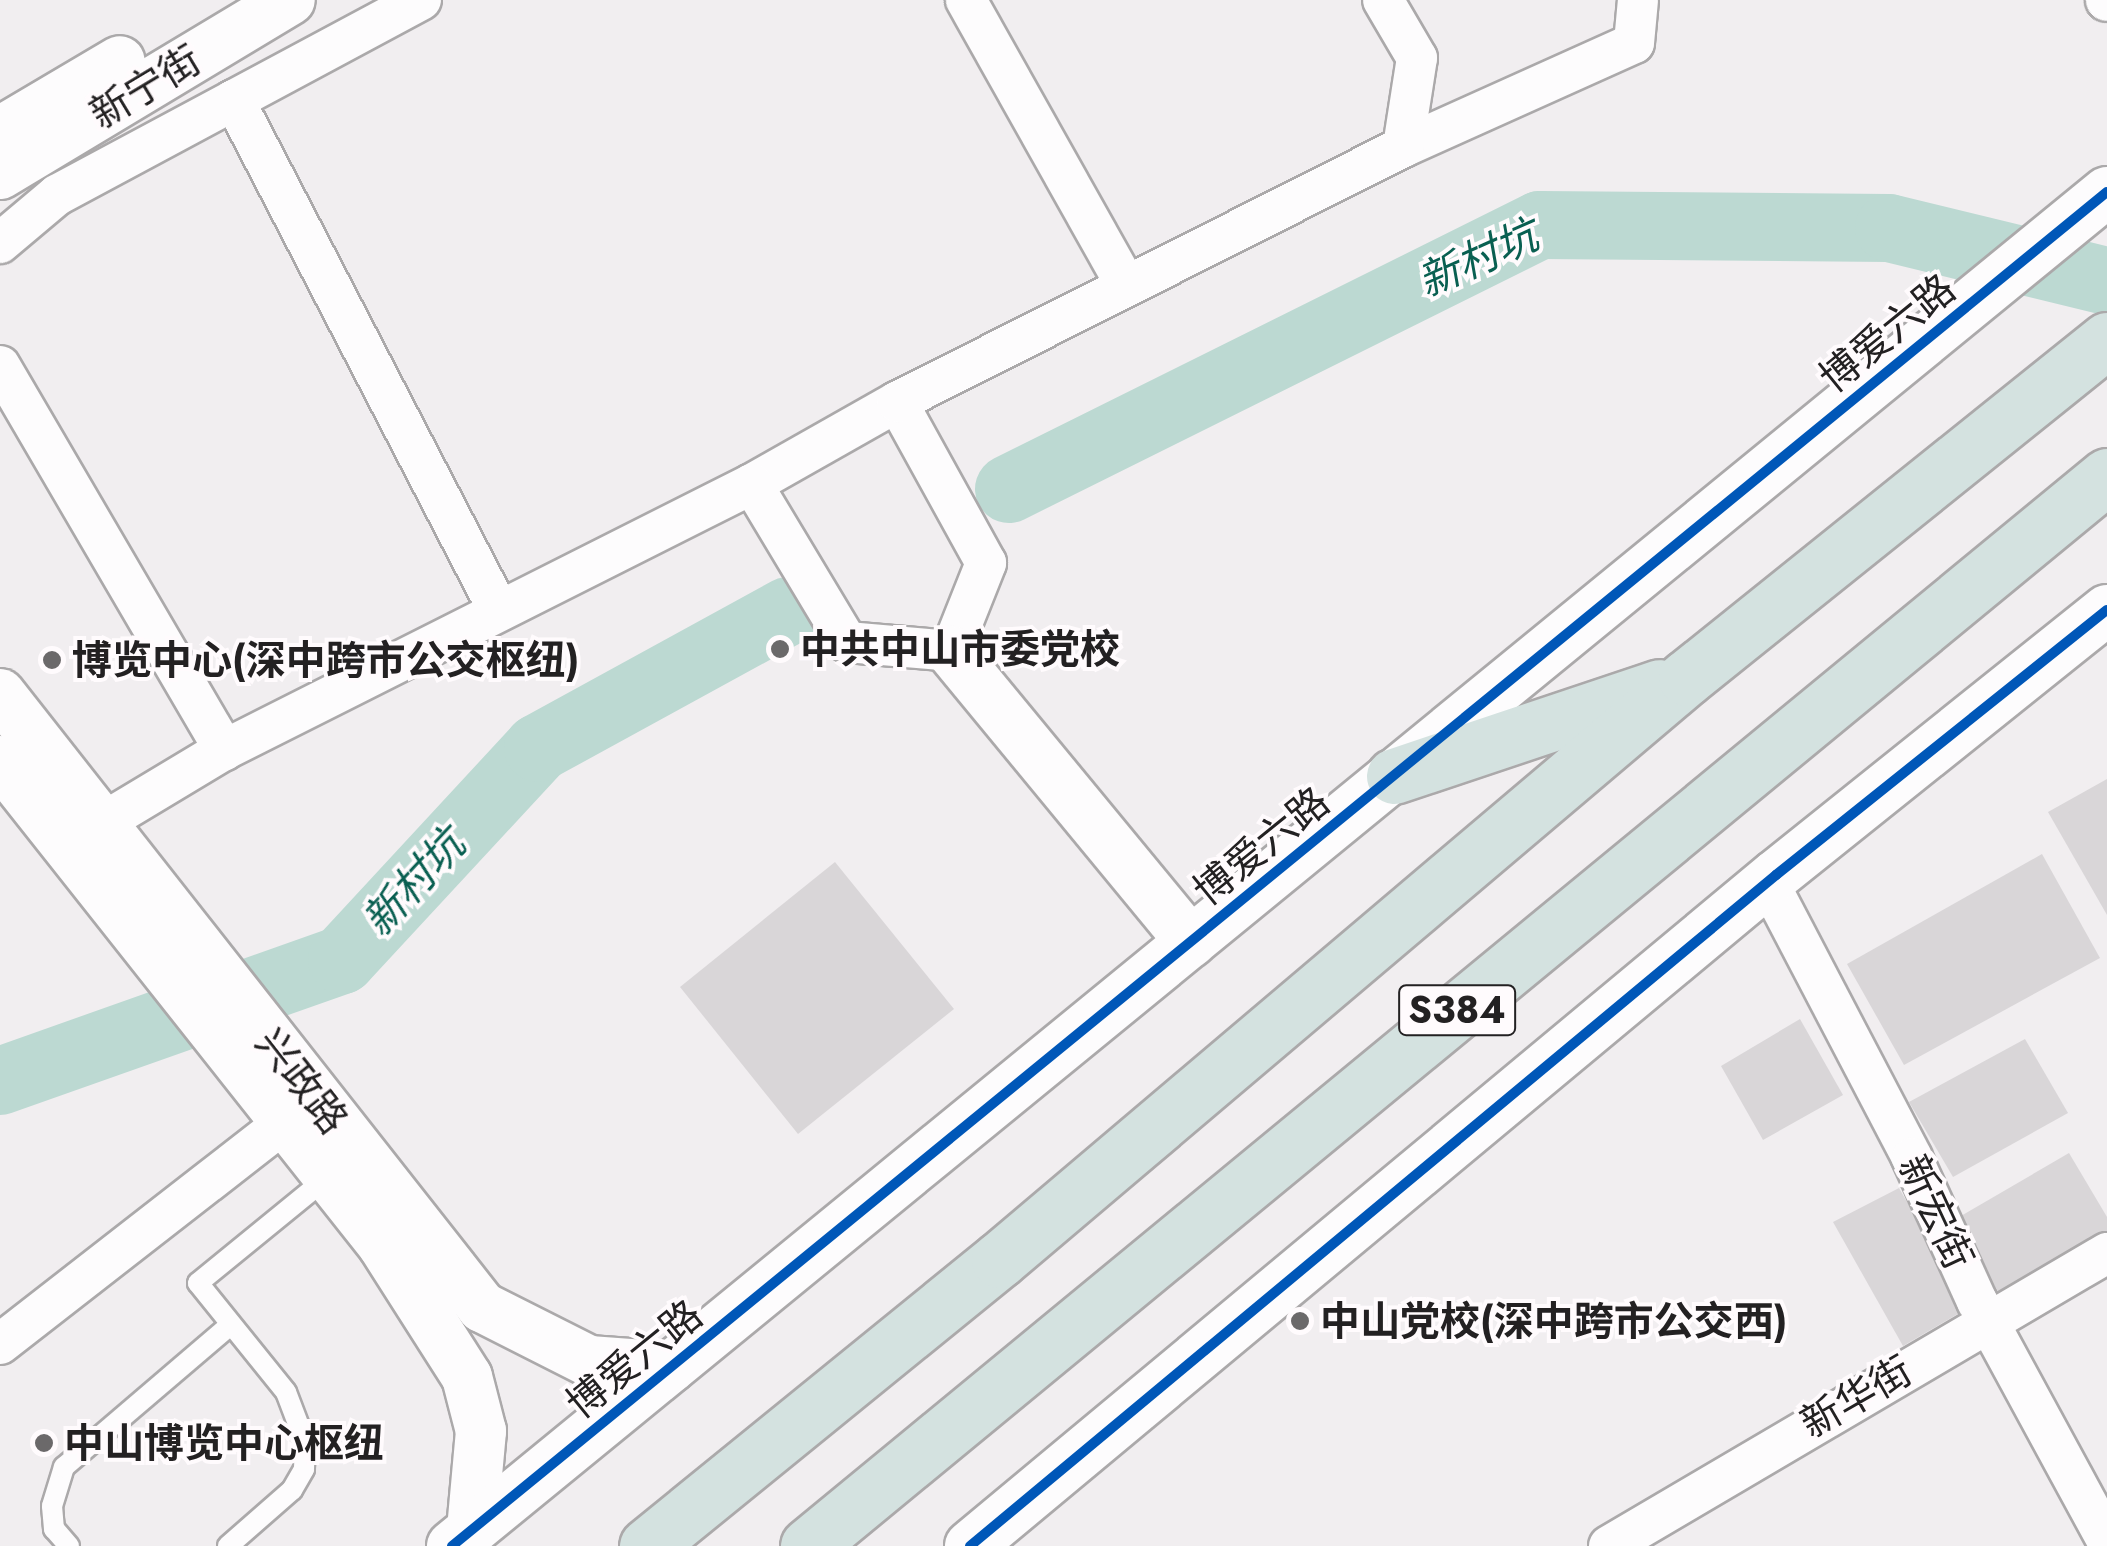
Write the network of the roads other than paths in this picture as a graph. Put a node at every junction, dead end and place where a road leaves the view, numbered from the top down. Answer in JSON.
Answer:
{"nodes":[{"id":1,"x":223,"y":0,"type":"edge"},
{"id":2,"x":290,"y":0,"type":"edge"},
{"id":3,"x":421,"y":0,"type":"edge"},
{"id":4,"x":966,"y":0,"type":"edge"},
{"id":5,"x":1383,"y":0,"type":"edge"},
{"id":6,"x":1638,"y":0,"type":"edge"},
{"id":7,"x":234,"y":100,"type":"junction"},
{"id":8,"x":0,"y":132,"type":"edge"},
{"id":9,"x":1403,"y":147,"type":"junction"},
{"id":10,"x":0,"y":174,"type":"edge"},
{"id":11,"x":2107,"y":192,"type":"edge"},
{"id":12,"x":0,"y":244,"type":"edge"},
{"id":13,"x":1126,"y":284,"type":"junction"},
{"id":14,"x":2107,"y":340,"type":"edge"},
{"id":15,"x":0,"y":366,"type":"edge"},
{"id":16,"x":897,"y":402,"type":"junction"},
{"id":17,"x":2107,"y":476,"type":"edge"},
{"id":18,"x":752,"y":484,"type":"junction"},
{"id":19,"x":498,"y":609,"type":"junction"},
{"id":20,"x":2107,"y":610,"type":"edge"},
{"id":21,"x":950,"y":651,"type":"junction"},
{"id":22,"x":1686,"y":678,"type":"junction"},
{"id":23,"x":0,"y":694,"type":"edge"},
{"id":24,"x":224,"y":750,"type":"junction"},
{"id":25,"x":0,"y":762,"type":"edge"},
{"id":26,"x":1394,"y":776,"type":"junction"},
{"id":27,"x":84,"y":834,"type":"junction"},
{"id":28,"x":1768,"y":882,"type":"junction"},
{"id":29,"x":1191,"y":942,"type":"junction"},
{"id":30,"x":305,"y":1116,"type":"junction"},
{"id":31,"x":328,"y":1177,"type":"junction"},
{"id":32,"x":2107,"y":1253,"type":"edge"},
{"id":33,"x":1988,"y":1321,"type":"junction"},
{"id":34,"x":230,"y":1325,"type":"junction"},
{"id":35,"x":0,"y":1344,"type":"edge"},
{"id":36,"x":670,"y":1367,"type":"junction"},
{"id":37,"x":462,"y":1538,"type":"edge"},
{"id":38,"x":2107,"y":1540,"type":"edge"},
{"id":39,"x":69,"y":1546,"type":"edge"},
{"id":40,"x":228,"y":1546,"type":"edge"},
{"id":41,"x":647,"y":1546,"type":"edge"},
{"id":42,"x":808,"y":1546,"type":"edge"},
{"id":43,"x":970,"y":1546,"type":"edge"},
{"id":44,"x":1609,"y":1546,"type":"edge"}],
"edges":[{"from":1,"to":8,"type":"street"},
{"from":2,"to":10,"type":"street","name":"新宁街"},
{"from":3,"to":7,"type":"street"},
{"from":4,"to":13,"type":"street"},
{"from":5,"to":9,"type":"street"},
{"from":6,"to":9,"type":"street"},
{"from":7,"to":12,"type":"street"},
{"from":7,"to":19,"type":"street"},
{"from":9,"to":13,"type":"street"},
{"from":11,"to":26,"type":"street","name":"博爱六路"},
{"from":13,"to":16,"type":"street"},
{"from":14,"to":22,"type":"highway","number":"S384"},
{"from":15,"to":24,"type":"street"},
{"from":16,"to":18,"type":"street"},
{"from":16,"to":21,"type":"street"},
{"from":17,"to":42,"type":"highway","number":"S384"},
{"from":18,"to":19,"type":"street"},
{"from":18,"to":21,"type":"street"},
{"from":19,"to":24,"type":"street"},
{"from":20,"to":28,"type":"street"},
{"from":21,"to":29,"type":"street"},
{"from":22,"to":26,"type":"highway"},
{"from":22,"to":41,"type":"highway","number":"S384"},
{"from":23,"to":27,"type":"street","name":"兴政路"},
{"from":24,"to":27,"type":"street"},
{"from":25,"to":27,"type":"street","name":"兴政路"},
{"from":26,"to":29,"type":"street","name":"博爱六路"},
{"from":27,"to":30,"type":"street","name":"兴政路"},
{"from":28,"to":33,"type":"street","name":"新宏街"},
{"from":28,"to":43,"type":"street"},
{"from":29,"to":36,"type":"street","name":"博爱六路"},
{"from":30,"to":31,"type":"street","name":"兴政路"},
{"from":30,"to":35,"type":"street"},
{"from":30,"to":36,"type":"street","name":"兴政路"},
{"from":31,"to":34,"type":"lane"},
{"from":31,"to":37,"type":"street","name":"兴政路"},
{"from":32,"to":33,"type":"street","name":"新华街"},
{"from":33,"to":38,"type":"street","name":"新宏街"},
{"from":33,"to":44,"type":"street","name":"新华街"},
{"from":34,"to":39,"type":"lane"},
{"from":34,"to":40,"type":"lane"},
{"from":36,"to":37,"type":"street","name":"博爱六路"}]}
